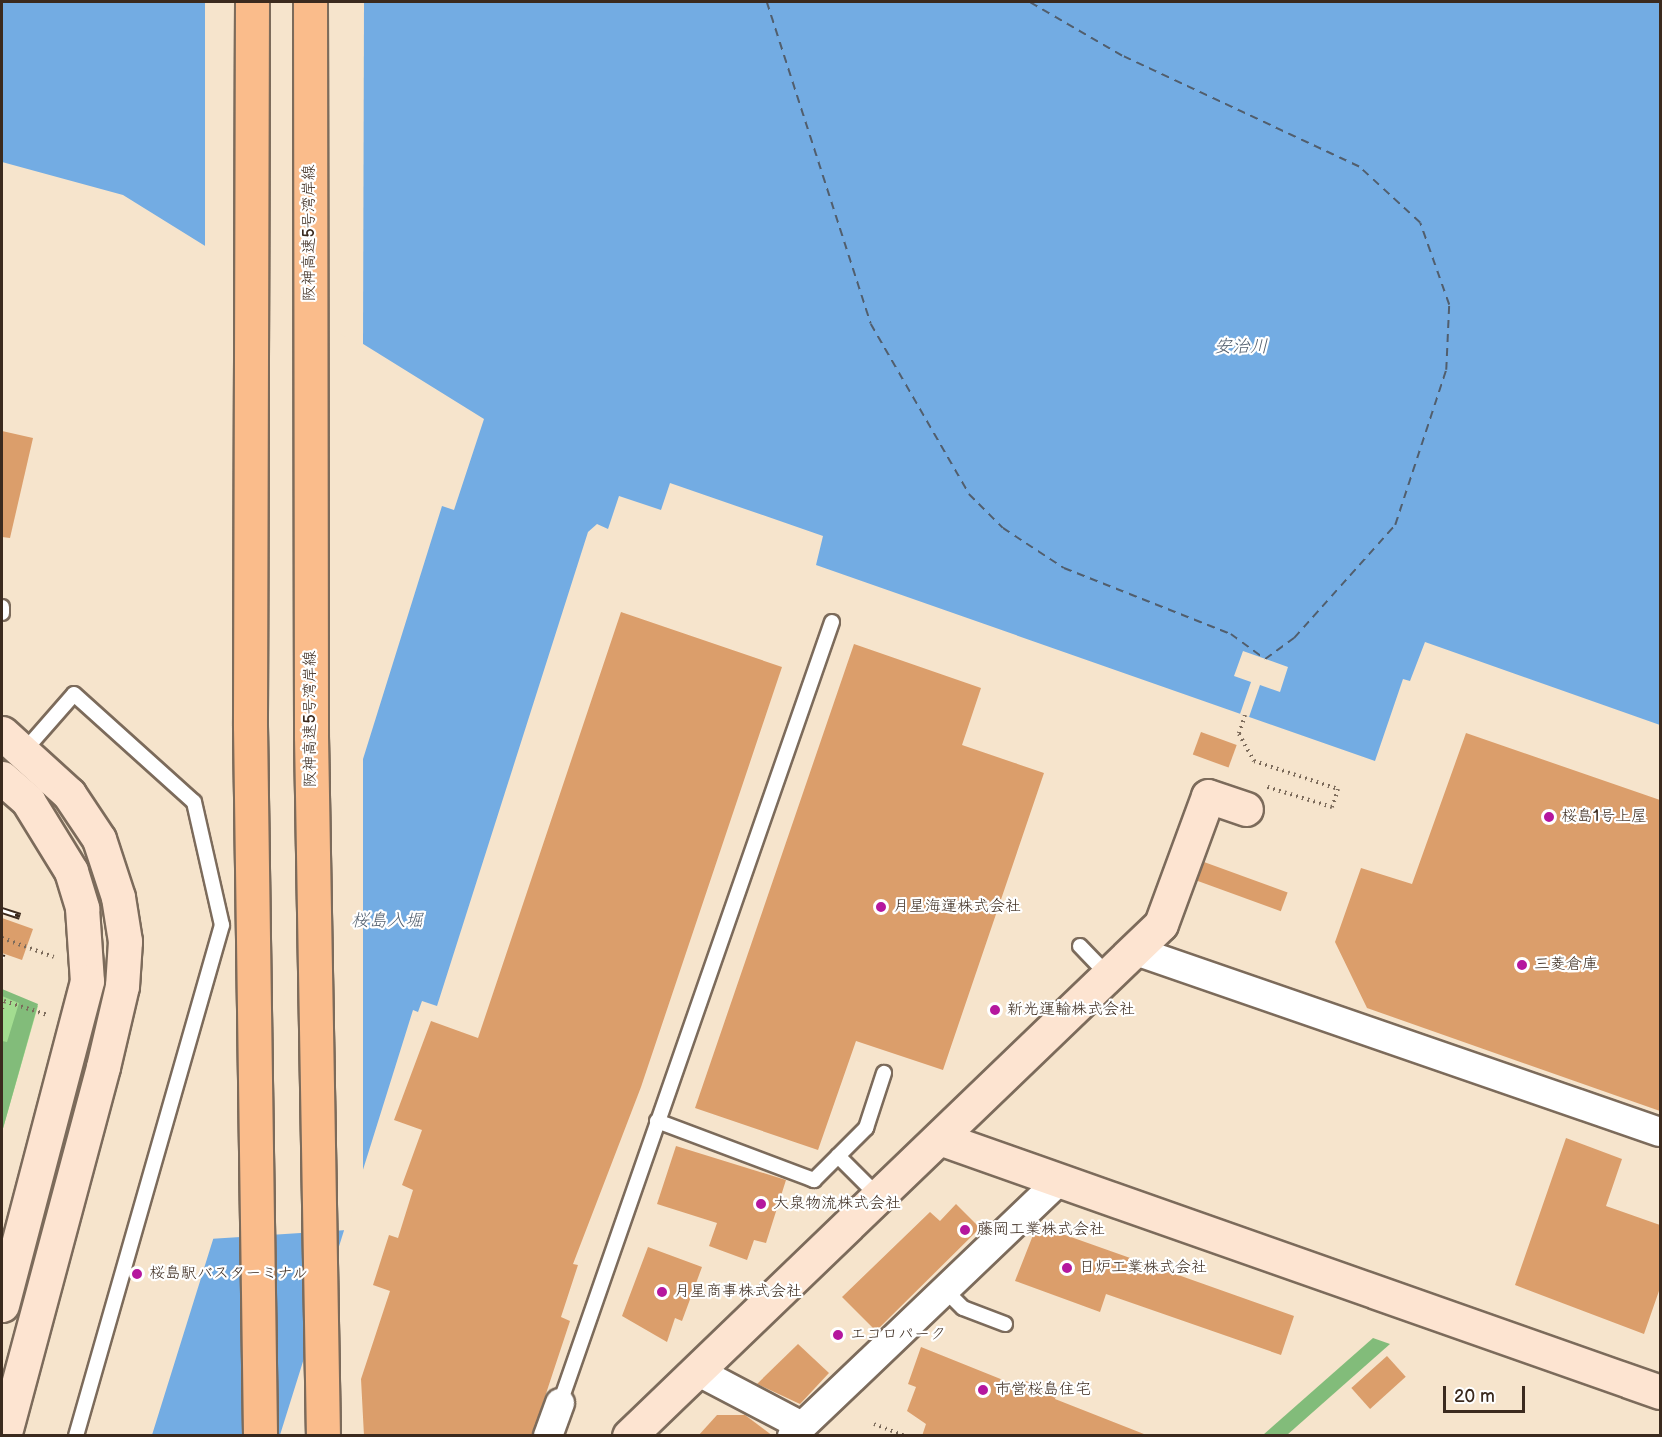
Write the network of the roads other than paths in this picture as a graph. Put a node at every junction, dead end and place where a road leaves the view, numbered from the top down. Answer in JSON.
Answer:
{"nodes":[{"id":1,"x":252,"y":2,"type":"edge"},
{"id":2,"x":310,"y":2,"type":"edge"},
{"id":3,"x":2,"y":607,"type":"edge"},
{"id":4,"x":2,"y":614,"type":"edge"},
{"id":5,"x":832,"y":622,"type":"dead end"},
{"id":6,"x":13,"y":741,"type":"edge"},
{"id":7,"x":2,"y":778,"type":"edge"},
{"id":8,"x":1246,"y":809,"type":"dead end"},
{"id":9,"x":1080,"y":946,"type":"dead end"},
{"id":10,"x":1136,"y":951,"type":"junction"},
{"id":11,"x":1110,"y":977,"type":"junction"},
{"id":12,"x":884,"y":1072,"type":"dead end"},
{"id":13,"x":657,"y":1120,"type":"junction"},
{"id":14,"x":1660,"y":1132,"type":"edge"},
{"id":15,"x":942,"y":1139,"type":"junction"},
{"id":16,"x":838,"y":1156,"type":"junction"},
{"id":17,"x":1060,"y":1180,"type":"junction"},
{"id":18,"x":880,"y":1198,"type":"junction"},
{"id":19,"x":945,"y":1290,"type":"junction"},
{"id":20,"x":2,"y":1305,"type":"edge"},
{"id":21,"x":1005,"y":1324,"type":"dead end"},
{"id":22,"x":699,"y":1372,"type":"junction"},
{"id":23,"x":1660,"y":1392,"type":"edge"},
{"id":24,"x":560,"y":1402,"type":"joint"},
{"id":25,"x":797,"y":1431,"type":"edge"},
{"id":26,"x":4,"y":1436,"type":"edge"},
{"id":27,"x":76,"y":1436,"type":"edge"},
{"id":28,"x":260,"y":1436,"type":"edge"},
{"id":29,"x":323,"y":1436,"type":"edge"},
{"id":30,"x":548,"y":1436,"type":"edge"},
{"id":31,"x":629,"y":1436,"type":"edge"}],
"edges":[{"from":1,"to":28,"type":"highway"},
{"from":2,"to":29,"type":"highway","name":"阪神高速5号湾岸線"},
{"from":3,"to":4,"type":"lane"},
{"from":5,"to":13,"type":"lane"},
{"from":6,"to":26,"type":"street"},
{"from":6,"to":27,"type":"lane"},
{"from":7,"to":20,"type":"street"},
{"from":8,"to":10,"type":"street"},
{"from":9,"to":11,"type":"lane"},
{"from":10,"to":11,"type":"street"},
{"from":10,"to":14,"type":"street"},
{"from":11,"to":15,"type":"street"},
{"from":12,"to":16,"type":"lane"},
{"from":13,"to":16,"type":"lane"},
{"from":13,"to":24,"type":"lane"},
{"from":15,"to":17,"type":"street"},
{"from":15,"to":18,"type":"street"},
{"from":16,"to":18,"type":"lane"},
{"from":17,"to":19,"type":"street"},
{"from":17,"to":23,"type":"street"},
{"from":18,"to":22,"type":"street"},
{"from":19,"to":21,"type":"lane"},
{"from":19,"to":25,"type":"street"},
{"from":22,"to":25,"type":"street"},
{"from":22,"to":31,"type":"street"},
{"from":24,"to":30,"type":"street"}]}
